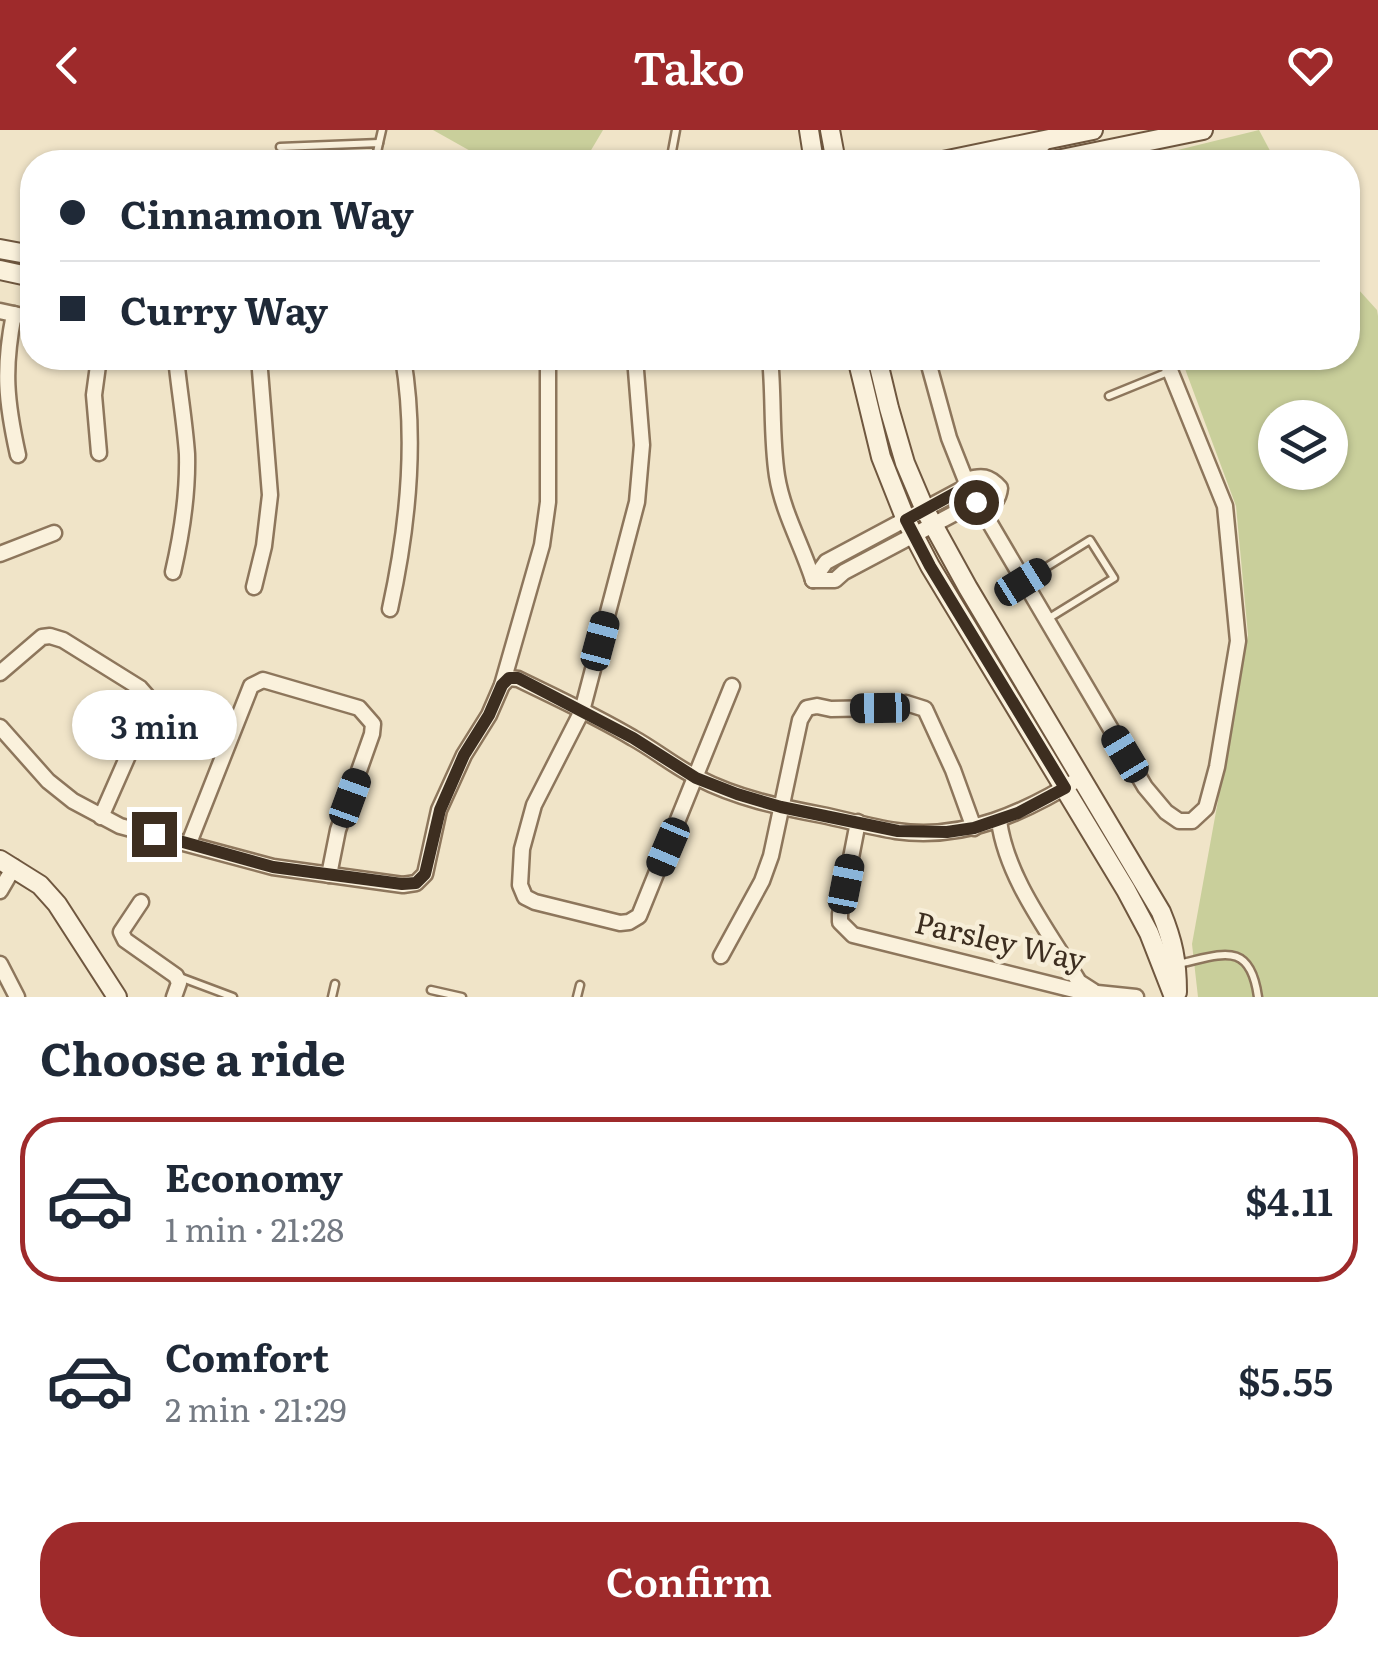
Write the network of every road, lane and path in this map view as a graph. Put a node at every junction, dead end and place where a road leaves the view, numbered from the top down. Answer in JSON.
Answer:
{"nodes":[{"id":1,"x":382,"y":130,"type":"edge"},
{"id":2,"x":1094,"y":130,"type":"edge"},
{"id":3,"x":1107,"y":130,"type":"edge"},
{"id":4,"x":1203,"y":130,"type":"edge"},
{"id":5,"x":1042,"y":135,"type":"edge"},
{"id":6,"x":379,"y":143,"type":"junction"},
{"id":7,"x":280,"y":147,"type":"dead end"},
{"id":8,"x":378,"y":150,"type":"edge"},
{"id":9,"x":984,"y":150,"type":"edge"},
{"id":10,"x":1055,"y":150,"type":"edge"},
{"id":11,"x":1107,"y":150,"type":"edge"},
{"id":12,"x":7,"y":313,"type":"edge"},
{"id":13,"x":97,"y":370,"type":"edge"},
{"id":14,"x":177,"y":370,"type":"edge"},
{"id":15,"x":260,"y":370,"type":"edge"},
{"id":16,"x":406,"y":370,"type":"edge"},
{"id":17,"x":548,"y":370,"type":"edge"},
{"id":18,"x":636,"y":370,"type":"edge"},
{"id":19,"x":771,"y":370,"type":"edge"},
{"id":20,"x":860,"y":370,"type":"edge"},
{"id":21,"x":880,"y":370,"type":"edge"},
{"id":22,"x":930,"y":370,"type":"edge"},
{"id":23,"x":1156,"y":370,"type":"edge"},
{"id":24,"x":1169,"y":370,"type":"edge"},
{"id":25,"x":1109,"y":396,"type":"dead end"},
{"id":26,"x":99,"y":453,"type":"dead end"},
{"id":27,"x":18,"y":456,"type":"dead end"},
{"id":28,"x":967,"y":483,"type":"junction"},
{"id":29,"x":980,"y":507,"type":"junction"},
{"id":30,"x":929,"y":518,"type":"junction"},
{"id":31,"x":910,"y":528,"type":"junction"},
{"id":32,"x":54,"y":533,"type":"dead end"},
{"id":33,"x":0,"y":554,"type":"edge"},
{"id":34,"x":173,"y":572,"type":"dead end"},
{"id":35,"x":1023,"y":582,"type":"junction"},
{"id":36,"x":254,"y":587,"type":"dead end"},
{"id":37,"x":390,"y":609,"type":"dead end"},
{"id":38,"x":1046,"y":620,"type":"junction"},
{"id":39,"x":0,"y":673,"type":"edge"},
{"id":40,"x":502,"y":685,"type":"junction"},
{"id":41,"x":732,"y":686,"type":"dead end"},
{"id":42,"x":582,"y":711,"type":"junction"},
{"id":43,"x":0,"y":727,"type":"edge"},
{"id":44,"x":1082,"y":777,"type":"junction"},
{"id":45,"x":696,"y":778,"type":"junction"},
{"id":46,"x":1065,"y":788,"type":"junction"},
{"id":47,"x":781,"y":807,"type":"junction"},
{"id":48,"x":101,"y":817,"type":"junction"},
{"id":49,"x":999,"y":820,"type":"junction"},
{"id":50,"x":858,"y":822,"type":"junction"},
{"id":51,"x":974,"y":828,"type":"junction"},
{"id":52,"x":189,"y":843,"type":"junction"},
{"id":53,"x":7,"y":863,"type":"edge"},
{"id":54,"x":328,"y":875,"type":"junction"},
{"id":55,"x":0,"y":891,"type":"edge"},
{"id":56,"x":140,"y":902,"type":"dead end"},
{"id":57,"x":721,"y":956,"type":"dead end"},
{"id":58,"x":0,"y":964,"type":"edge"},
{"id":59,"x":1177,"y":964,"type":"junction"},
{"id":60,"x":176,"y":976,"type":"junction"},
{"id":61,"x":336,"y":984,"type":"dead end"},
{"id":62,"x":580,"y":984,"type":"dead end"},
{"id":63,"x":431,"y":990,"type":"dead end"},
{"id":64,"x":1094,"y":991,"type":"junction"},
{"id":65,"x":17,"y":997,"type":"edge"},
{"id":66,"x":117,"y":997,"type":"edge"},
{"id":67,"x":174,"y":997,"type":"edge"},
{"id":68,"x":233,"y":997,"type":"edge"},
{"id":69,"x":332,"y":997,"type":"edge"},
{"id":70,"x":462,"y":997,"type":"edge"},
{"id":71,"x":577,"y":997,"type":"edge"},
{"id":72,"x":1136,"y":997,"type":"edge"},
{"id":73,"x":1175,"y":997,"type":"edge"},
{"id":74,"x":1258,"y":997,"type":"edge"}],
"edges":[{"from":1,"to":6,"type":"lane"},
{"from":2,"to":5,"type":"main road"},
{"from":3,"to":10,"type":"main road"},
{"from":4,"to":11,"type":"main road"},
{"from":5,"to":9,"type":"main road"},
{"from":6,"to":7,"type":"lane"},
{"from":6,"to":8,"type":"lane"},
{"from":12,"to":27,"type":"street"},
{"from":13,"to":26,"type":"street"},
{"from":14,"to":34,"type":"street"},
{"from":15,"to":36,"type":"street"},
{"from":16,"to":37,"type":"street"},
{"from":17,"to":40,"type":"street"},
{"from":18,"to":42,"type":"street"},
{"from":19,"to":31,"type":"street"},
{"from":20,"to":31,"type":"main road"},
{"from":21,"to":30,"type":"main road"},
{"from":22,"to":28,"type":"street"},
{"from":23,"to":25,"type":"lane"},
{"from":24,"to":38,"type":"street"},
{"from":28,"to":29,"type":"street"},
{"from":28,"to":29,"type":"street"},
{"from":28,"to":30,"type":"street"},
{"from":29,"to":30,"type":"street"},
{"from":29,"to":35,"type":"street"},
{"from":30,"to":31,"type":"street"},
{"from":30,"to":44,"type":"main road"},
{"from":31,"to":46,"type":"main road"},
{"from":32,"to":33,"type":"street"},
{"from":35,"to":38,"type":"street"},
{"from":35,"to":38,"type":"lane"},
{"from":39,"to":48,"type":"street"},
{"from":40,"to":42,"type":"street"},
{"from":40,"to":54,"type":"street"},
{"from":41,"to":45,"type":"street"},
{"from":42,"to":45,"type":"street"},
{"from":42,"to":45,"type":"street"},
{"from":43,"to":48,"type":"street"},
{"from":44,"to":46,"type":"street"},
{"from":44,"to":59,"type":"main road"},
{"from":45,"to":47,"type":"street"},
{"from":46,"to":49,"type":"street"},
{"from":46,"to":73,"type":"main road"},
{"from":47,"to":50,"type":"street"},
{"from":47,"to":51,"type":"street"},
{"from":47,"to":57,"type":"street"},
{"from":48,"to":52,"type":"street"},
{"from":49,"to":51,"type":"street"},
{"from":49,"to":64,"type":"street"},
{"from":50,"to":51,"type":"street"},
{"from":50,"to":64,"type":"street","name":"Parsley Way"},
{"from":52,"to":54,"type":"street"},
{"from":52,"to":54,"type":"street"},
{"from":53,"to":55,"type":"street"},
{"from":53,"to":66,"type":"main road"},
{"from":56,"to":60,"type":"street"},
{"from":58,"to":65,"type":"street"},
{"from":59,"to":73,"type":"main road"},
{"from":59,"to":74,"type":"lane"},
{"from":60,"to":67,"type":"street"},
{"from":60,"to":68,"type":"lane"},
{"from":61,"to":69,"type":"lane"},
{"from":62,"to":71,"type":"lane"},
{"from":63,"to":70,"type":"lane"},
{"from":64,"to":72,"type":"street","name":"Parsley Way"}]}
